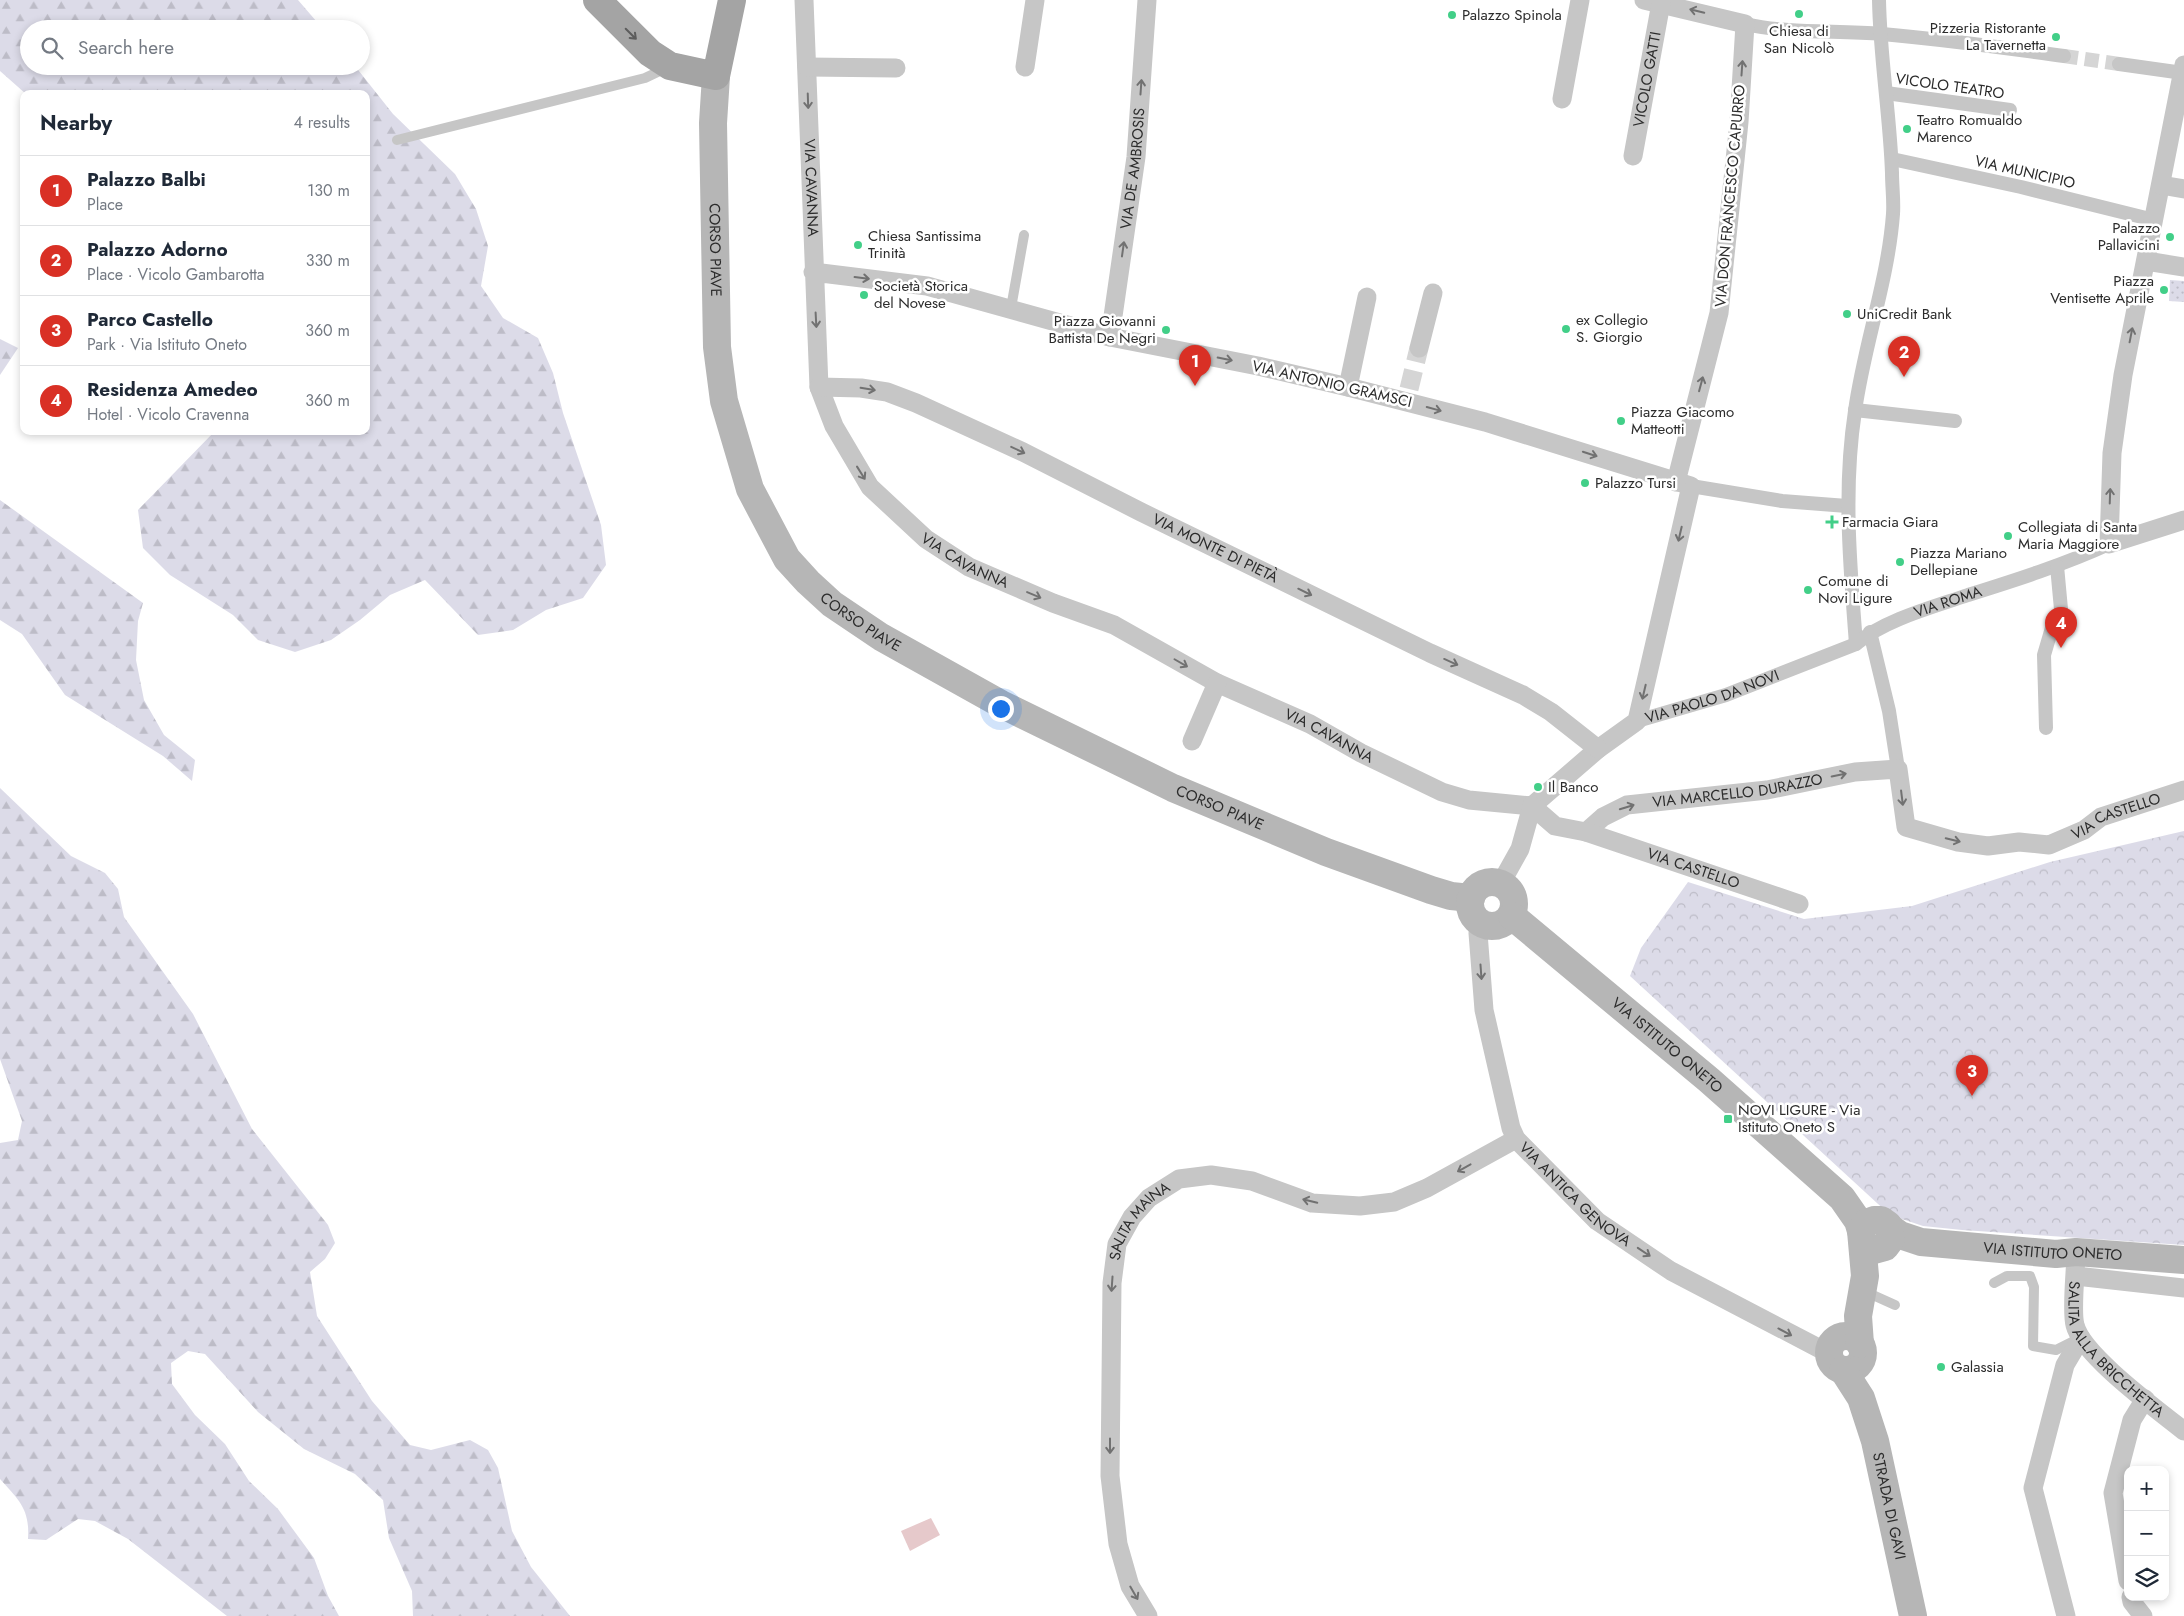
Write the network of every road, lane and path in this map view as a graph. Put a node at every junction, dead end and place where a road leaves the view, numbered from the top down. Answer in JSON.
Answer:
{"nodes":[{"id":1,"x":597,"y":0,"type":"edge"},
{"id":2,"x":732,"y":0,"type":"edge"},
{"id":3,"x":804,"y":0,"type":"edge"},
{"id":4,"x":1035,"y":0,"type":"edge"},
{"id":5,"x":1147,"y":0,"type":"edge"},
{"id":6,"x":1580,"y":0,"type":"edge"},
{"id":7,"x":1879,"y":0,"type":"edge"},
{"id":8,"x":1653,"y":1,"type":"edge"},
{"id":9,"x":1745,"y":24,"type":"junction"},
{"id":10,"x":1879,"y":34,"type":"junction"},
{"id":11,"x":2064,"y":56,"type":"tunnel mouth"},
{"id":12,"x":2119,"y":64,"type":"tunnel mouth"},
{"id":13,"x":670,"y":66,"type":"junction"},
{"id":14,"x":1025,"y":66,"type":"dead end"},
{"id":15,"x":807,"y":67,"type":"junction"},
{"id":16,"x":896,"y":68,"type":"dead end"},
{"id":17,"x":2183,"y":69,"type":"edge"},
{"id":18,"x":716,"y":76,"type":"junction"},
{"id":19,"x":1886,"y":93,"type":"junction"},
{"id":20,"x":1562,"y":99,"type":"dead end"},
{"id":21,"x":2010,"y":110,"type":"dead end"},
{"id":22,"x":2180,"y":114,"type":"edge"},
{"id":23,"x":397,"y":140,"type":"dead end"},
{"id":24,"x":1633,"y":156,"type":"dead end"},
{"id":25,"x":1892,"y":159,"type":"junction"},
{"id":26,"x":2161,"y":185,"type":"junction"},
{"id":27,"x":2184,"y":189,"type":"edge"},
{"id":28,"x":2150,"y":219,"type":"dead end"},
{"id":29,"x":1024,"y":235,"type":"dead end"},
{"id":30,"x":2146,"y":261,"type":"junction"},
{"id":31,"x":2184,"y":267,"type":"edge"},
{"id":32,"x":814,"y":272,"type":"junction"},
{"id":33,"x":1433,"y":293,"type":"dead end"},
{"id":34,"x":1367,"y":297,"type":"dead end"},
{"id":35,"x":1010,"y":308,"type":"junction"},
{"id":36,"x":1110,"y":336,"type":"junction"},
{"id":37,"x":1419,"y":348,"type":"tunnel mouth"},
{"id":38,"x":819,"y":387,"type":"junction"},
{"id":39,"x":1348,"y":387,"type":"junction"},
{"id":40,"x":1855,"y":410,"type":"junction"},
{"id":41,"x":1955,"y":421,"type":"dead end"},
{"id":42,"x":1684,"y":484,"type":"junction"},
{"id":43,"x":1847,"y":506,"type":"junction"},
{"id":44,"x":2184,"y":520,"type":"edge"},
{"id":45,"x":2109,"y":544,"type":"junction"},
{"id":46,"x":2057,"y":566,"type":"junction"},
{"id":47,"x":1870,"y":632,"type":"junction"},
{"id":48,"x":1856,"y":644,"type":"junction"},
{"id":49,"x":1217,"y":684,"type":"junction"},
{"id":50,"x":1637,"y":721,"type":"junction"},
{"id":51,"x":2046,"y":728,"type":"dead end"},
{"id":52,"x":1192,"y":741,"type":"dead end"},
{"id":53,"x":1598,"y":749,"type":"junction"},
{"id":54,"x":1898,"y":768,"type":"junction"},
{"id":55,"x":2184,"y":790,"type":"edge"},
{"id":56,"x":1532,"y":806,"type":"junction"},
{"id":57,"x":1586,"y":832,"type":"junction"},
{"id":58,"x":1501,"y":883,"type":"junction"},
{"id":59,"x":1471,"y":898,"type":"junction"},
{"id":60,"x":1799,"y":904,"type":"dead end"},
{"id":61,"x":1512,"y":916,"type":"junction"},
{"id":62,"x":1481,"y":924,"type":"junction"},
{"id":63,"x":1516,"y":1139,"type":"junction"},
{"id":64,"x":1876,"y":1236,"type":"junction"},
{"id":65,"x":2184,"y":1260,"type":"edge"},
{"id":66,"x":2076,"y":1264,"type":"junction"},
{"id":67,"x":1994,"y":1283,"type":"dead end"},
{"id":68,"x":2184,"y":1288,"type":"edge"},
{"id":69,"x":1895,"y":1305,"type":"dead end"},
{"id":70,"x":1853,"y":1332,"type":"junction"},
{"id":71,"x":2081,"y":1338,"type":"junction"},
{"id":72,"x":2144,"y":1399,"type":"junction"},
{"id":73,"x":2184,"y":1431,"type":"edge"},
{"id":74,"x":2124,"y":1558,"type":"edge"},
{"id":75,"x":2132,"y":1601,"type":"edge"},
{"id":76,"x":1148,"y":1616,"type":"edge"},
{"id":77,"x":1913,"y":1616,"type":"edge"},
{"id":78,"x":2066,"y":1616,"type":"edge"},
{"id":79,"x":2143,"y":1616,"type":"edge"}],
"edges":[{"from":1,"to":13,"type":"main road","one_way":true},
{"from":2,"to":18,"type":"main road","name":"CORSO PIAVE"},
{"from":3,"to":15,"type":"street","name":"VIA CAVANNA"},
{"from":4,"to":14,"type":"street"},
{"from":36,"to":5,"type":"street","name":"VIA DE AMBROSIS","one_way":true},
{"from":6,"to":20,"type":"street"},
{"from":7,"to":10,"type":"street"},
{"from":9,"to":8,"type":"street","one_way":true},
{"from":8,"to":24,"type":"street","name":"VICOLO GATTI"},
{"from":9,"to":10,"type":"street"},
{"from":42,"to":9,"type":"street","name":"VIA DON FRANCESCO CAPURRO","one_way":true},
{"from":10,"to":11,"type":"street"},
{"from":10,"to":19,"type":"street"},
{"from":12,"to":17,"type":"street"},
{"from":13,"to":18,"type":"main road"},
{"from":13,"to":23,"type":"lane"},
{"from":15,"to":16,"type":"street"},
{"from":15,"to":32,"type":"street","name":"VIA CAVANNA","one_way":true},
{"from":17,"to":22,"type":"street"},
{"from":18,"to":59,"type":"main road","name":"CORSO PIAVE"},
{"from":19,"to":21,"type":"street","name":"VICOLO TEATRO"},
{"from":19,"to":25,"type":"street"},
{"from":22,"to":26,"type":"street"},
{"from":25,"to":28,"type":"street","name":"VIA MUNICIPIO"},
{"from":25,"to":40,"type":"street"},
{"from":26,"to":27,"type":"street"},
{"from":26,"to":30,"type":"street"},
{"from":29,"to":35,"type":"lane"},
{"from":30,"to":31,"type":"street"},
{"from":45,"to":30,"type":"street","one_way":true},
{"from":32,"to":35,"type":"street","name":"VIA ANTONIO GRAMSCI","one_way":true},
{"from":32,"to":38,"type":"street","name":"VIA CAVANNA","one_way":true},
{"from":33,"to":37,"type":"street"},
{"from":34,"to":39,"type":"street"},
{"from":35,"to":36,"type":"street","name":"VIA ANTONIO GRAMSCI"},
{"from":36,"to":39,"type":"street","name":"VIA ANTONIO GRAMSCI","one_way":true},
{"from":38,"to":49,"type":"street","name":"VIA CAVANNA","one_way":true},
{"from":38,"to":53,"type":"street","name":"VIA MONTE DI PIETÀ","one_way":true},
{"from":39,"to":42,"type":"street","name":"VIA ANTONIO GRAMSCI","one_way":true},
{"from":40,"to":41,"type":"street"},
{"from":40,"to":43,"type":"street"},
{"from":42,"to":43,"type":"street","name":"VIA ANTONIO GRAMSCI"},
{"from":42,"to":50,"type":"street","name":"VIA DON FRANCESCO CAPURRO","one_way":true},
{"from":43,"to":48,"type":"street"},
{"from":44,"to":45,"type":"street","name":"VIA ROMA"},
{"from":45,"to":46,"type":"street","name":"VIA ROMA"},
{"from":46,"to":47,"type":"street","name":"VIA ROMA"},
{"from":46,"to":51,"type":"street"},
{"from":47,"to":48,"type":"street","name":"VIA ROMA"},
{"from":47,"to":54,"type":"street"},
{"from":48,"to":50,"type":"street","name":"VIA PAOLO DA NOVI"},
{"from":49,"to":52,"type":"street"},
{"from":49,"to":56,"type":"street","name":"VIA CAVANNA"},
{"from":50,"to":53,"type":"street","name":"VIA PAOLO DA NOVI"},
{"from":53,"to":56,"type":"street","name":"VIA PAOLO DA NOVI"},
{"from":54,"to":55,"type":"street","name":"VIA CASTELLO","one_way":true},
{"from":57,"to":54,"type":"street","name":"VIA MARCELLO DURAZZO","one_way":true},
{"from":56,"to":57,"type":"street","name":"VIA CASTELLO"},
{"from":56,"to":58,"type":"street"},
{"from":57,"to":60,"type":"street","name":"VIA CASTELLO"},
{"from":58,"to":59,"type":"main road"},
{"from":58,"to":61,"type":"main road"},
{"from":59,"to":62,"type":"main road"},
{"from":61,"to":62,"type":"main road"},
{"from":61,"to":64,"type":"main road","name":"VIA ISTITUTO ONETO"},
{"from":62,"to":63,"type":"street","name":"VIA ANTICA GENOVA","one_way":true},
{"from":63,"to":70,"type":"street","name":"VIA ANTICA GENOVA","one_way":true},
{"from":63,"to":76,"type":"street","name":"SALITA MAINA","one_way":true},
{"from":64,"to":66,"type":"main road","name":"VIA ISTITUTO ONETO"},
{"from":64,"to":70,"type":"main road"},
{"from":65,"to":66,"type":"main road","name":"VIA ISTITUTO ONETO"},
{"from":66,"to":68,"type":"street"},
{"from":66,"to":71,"type":"street","name":"SALITA ALLA BRICCHETTA"},
{"from":67,"to":71,"type":"lane"},
{"from":69,"to":70,"type":"lane"},
{"from":70,"to":77,"type":"main road","name":"STRADA DI GAVI"},
{"from":71,"to":72,"type":"street","name":"SALITA ALLA BRICCHETTA"},
{"from":71,"to":78,"type":"street"},
{"from":72,"to":73,"type":"street","name":"SALITA ALLA BRICCHETTA"},
{"from":72,"to":74,"type":"street"},
{"from":75,"to":79,"type":"street"}]}
